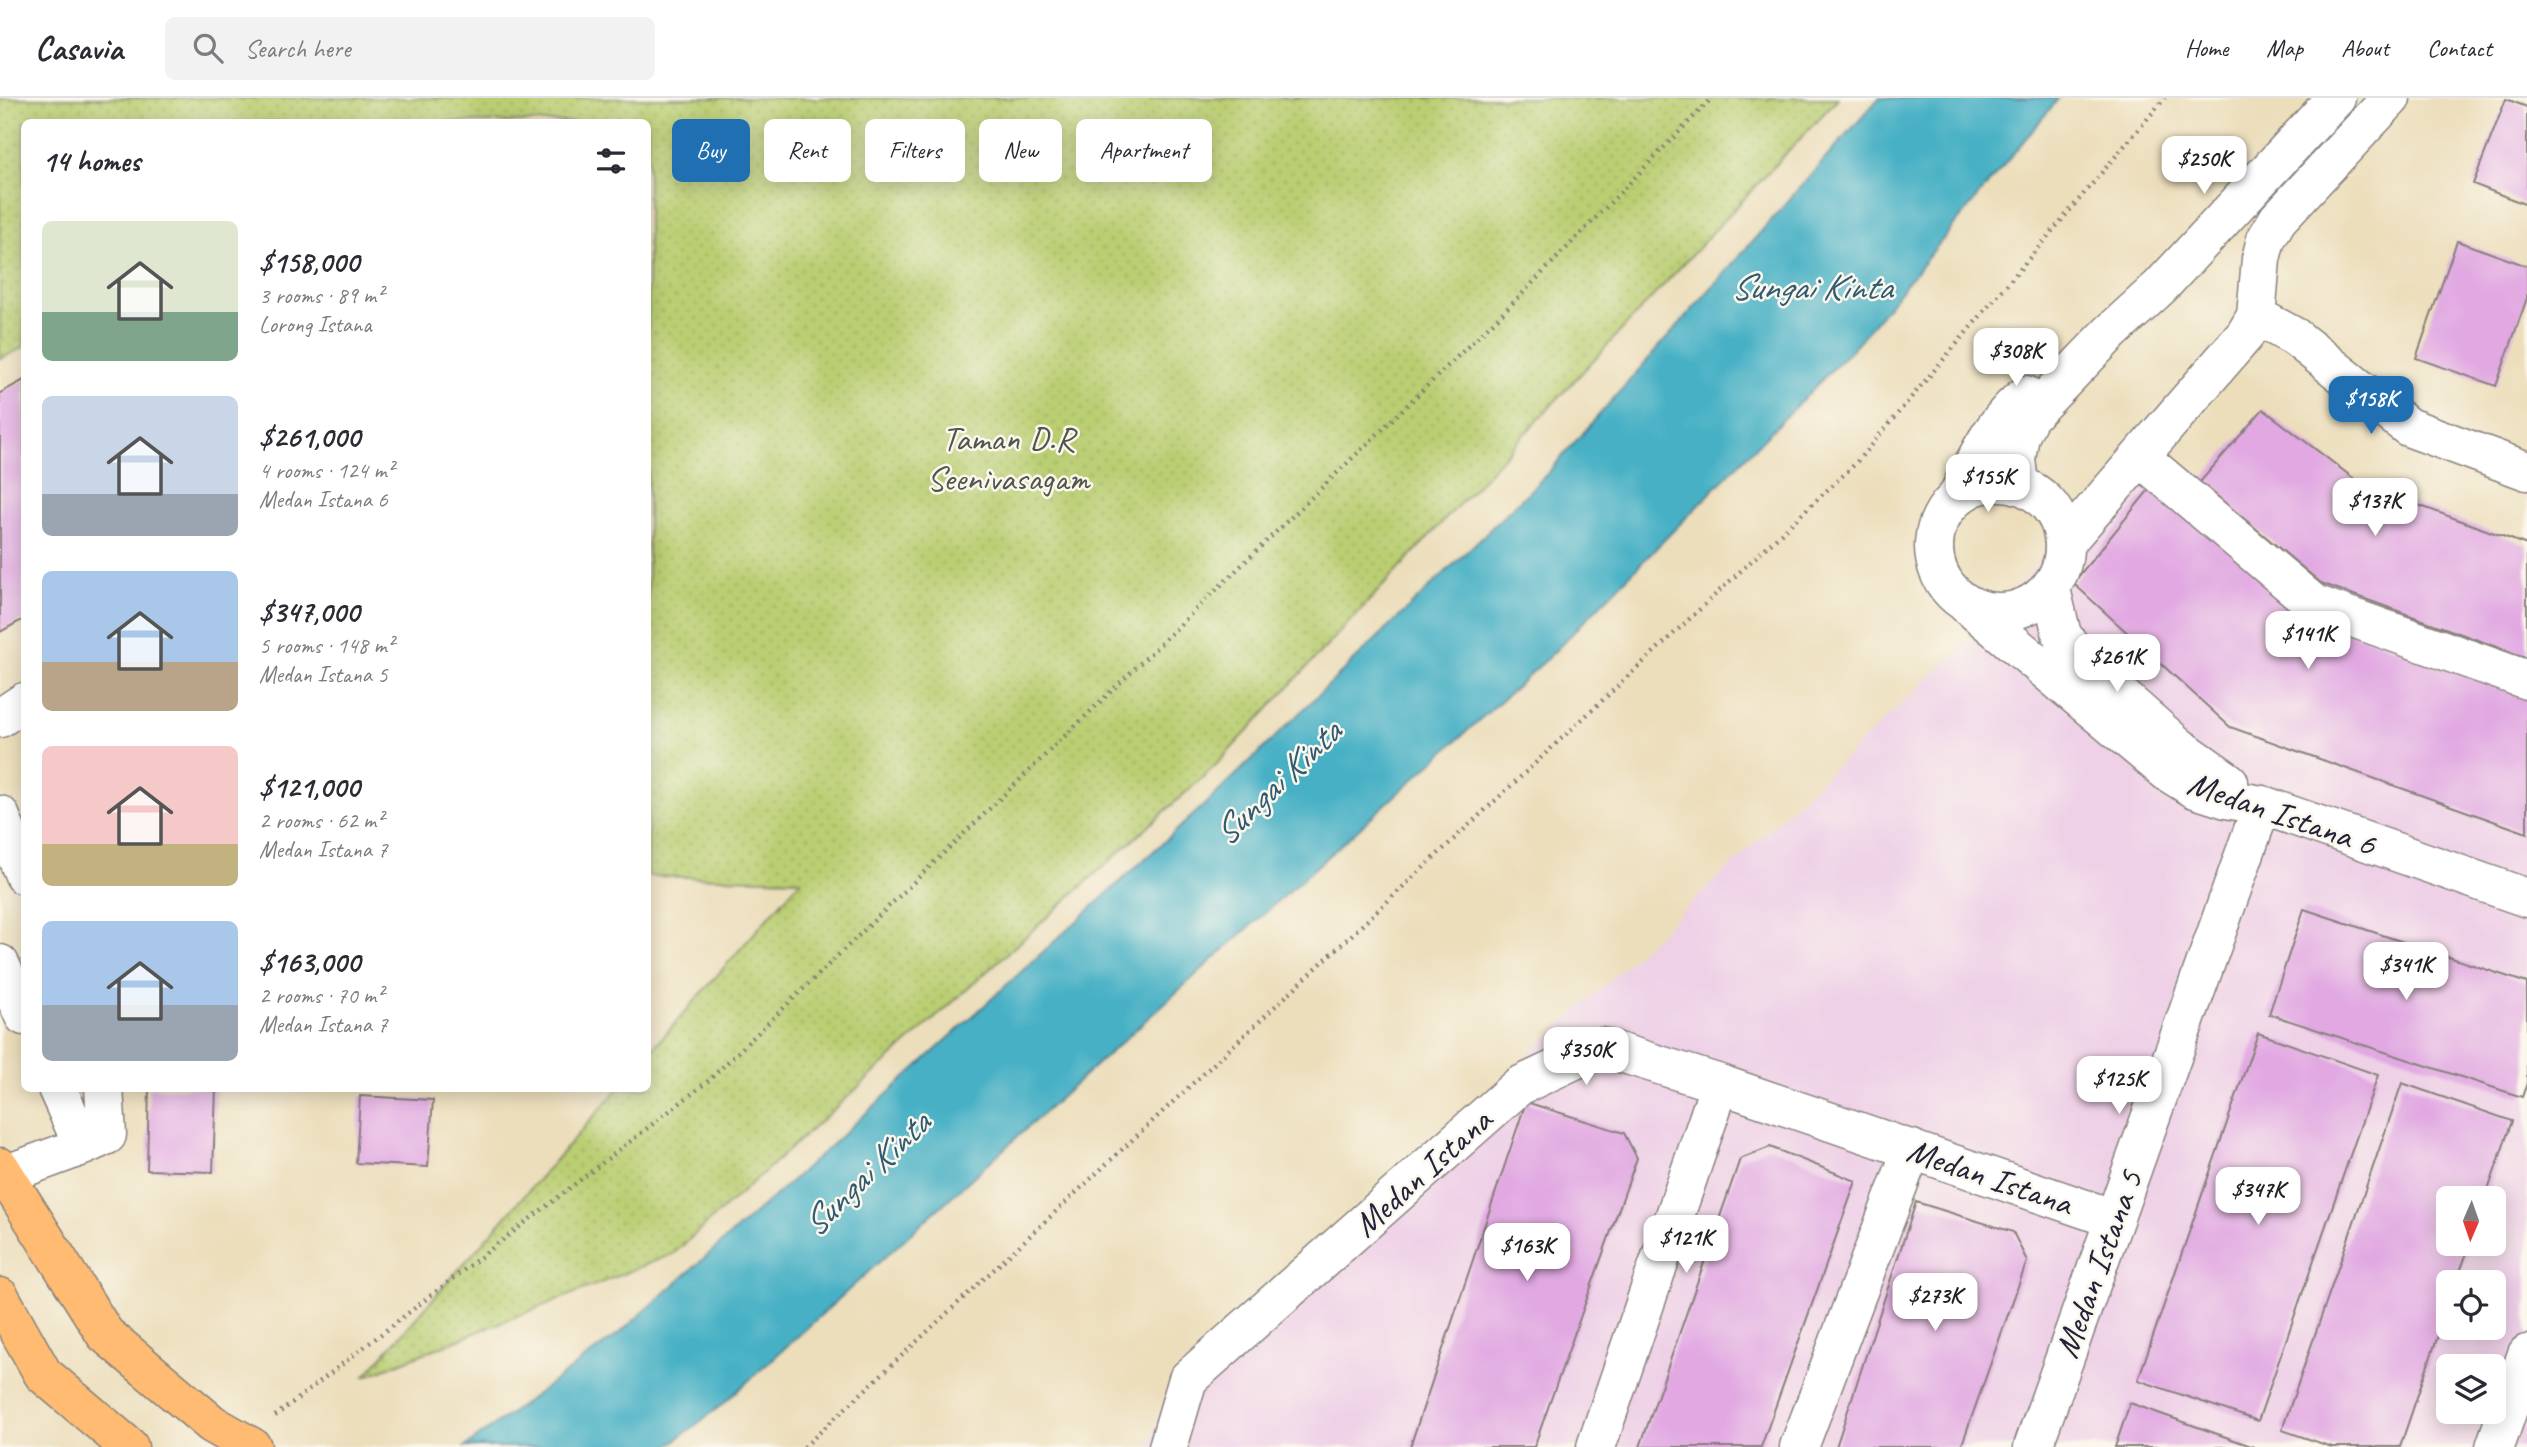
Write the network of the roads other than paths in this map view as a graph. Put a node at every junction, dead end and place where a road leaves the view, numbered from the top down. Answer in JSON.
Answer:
{"nodes":[{"id":1,"x":2336,"y":98,"type":"edge"},
{"id":2,"x":2391,"y":98,"type":"edge"},
{"id":3,"x":2256,"y":316,"type":"junction"},
{"id":4,"x":2112,"y":332,"type":"junction"},
{"id":5,"x":2140,"y":457,"type":"junction"},
{"id":6,"x":2527,"y":471,"type":"edge"},
{"id":7,"x":2018,"y":485,"type":"junction"},
{"id":8,"x":1957,"y":497,"type":"junction"},
{"id":9,"x":2065,"y":543,"type":"junction"},
{"id":10,"x":2051,"y":589,"type":"junction"},
{"id":11,"x":1965,"y":603,"type":"junction"},
{"id":12,"x":2527,"y":680,"type":"edge"},
{"id":13,"x":21,"y":704,"type":"edge"},
{"id":14,"x":0,"y":718,"type":"edge"},
{"id":15,"x":2262,"y":805,"type":"junction"},
{"id":16,"x":0,"y":815,"type":"edge"},
{"id":17,"x":21,"y":867,"type":"edge"},
{"id":18,"x":2527,"y":898,"type":"edge"},
{"id":19,"x":7,"y":968,"type":"edge"},
{"id":20,"x":21,"y":1008,"type":"edge"},
{"id":21,"x":1720,"y":1084,"type":"junction"},
{"id":22,"x":59,"y":1092,"type":"edge"},
{"id":23,"x":104,"y":1092,"type":"edge"},
{"id":24,"x":83,"y":1146,"type":"junction"},
{"id":25,"x":1912,"y":1149,"type":"junction"},
{"id":26,"x":2,"y":1171,"type":"edge"},
{"id":27,"x":2114,"y":1219,"type":"junction"},
{"id":28,"x":1,"y":1300,"type":"edge"},
{"id":29,"x":2527,"y":1354,"type":"edge"},
{"id":30,"x":246,"y":1445,"type":"edge"},
{"id":31,"x":129,"y":1447,"type":"edge"},
{"id":32,"x":1168,"y":1447,"type":"edge"},
{"id":33,"x":1596,"y":1447,"type":"edge"},
{"id":34,"x":1799,"y":1447,"type":"edge"},
{"id":35,"x":2033,"y":1447,"type":"edge"},
{"id":36,"x":2495,"y":1447,"type":"edge"}],
"edges":[{"from":1,"to":4,"type":"street"},
{"from":2,"to":3,"type":"street"},
{"from":3,"to":5,"type":"street"},
{"from":3,"to":6,"type":"street"},
{"from":4,"to":7,"type":"street"},
{"from":4,"to":8,"type":"street"},
{"from":5,"to":9,"type":"street"},
{"from":5,"to":12,"type":"street"},
{"from":7,"to":8,"type":"street"},
{"from":7,"to":9,"type":"street"},
{"from":8,"to":11,"type":"street"},
{"from":9,"to":10,"type":"street"},
{"from":10,"to":11,"type":"street"},
{"from":10,"to":15,"type":"street"},
{"from":11,"to":15,"type":"street","name":"Medan Istana 6"},
{"from":13,"to":14,"type":"street"},
{"from":15,"to":18,"type":"street","name":"Medan Istana 6"},
{"from":15,"to":27,"type":"street","name":"Medan Istana 5"},
{"from":16,"to":17,"type":"street"},
{"from":19,"to":20,"type":"street"},
{"from":21,"to":25,"type":"street","name":"Medan Istana"},
{"from":21,"to":32,"type":"street","name":"Medan Istana"},
{"from":21,"to":33,"type":"street"},
{"from":22,"to":24,"type":"street"},
{"from":23,"to":24,"type":"street"},
{"from":24,"to":26,"type":"street"},
{"from":25,"to":27,"type":"street","name":"Medan Istana"},
{"from":25,"to":34,"type":"street"},
{"from":26,"to":30,"type":"main road"},
{"from":27,"to":35,"type":"street","name":"Medan Istana 5"},
{"from":28,"to":31,"type":"main road"},
{"from":29,"to":36,"type":"street"}]}
